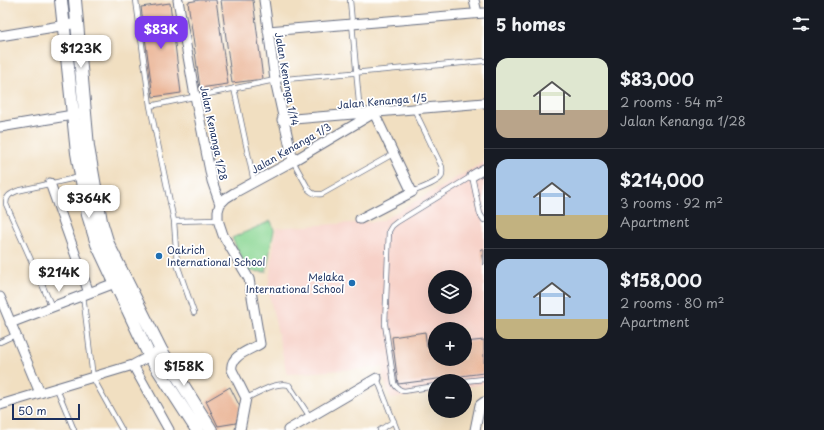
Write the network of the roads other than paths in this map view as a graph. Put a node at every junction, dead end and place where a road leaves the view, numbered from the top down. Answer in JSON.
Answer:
{"nodes":[{"id":1,"x":61,"y":0,"type":"edge"},
{"id":2,"x":75,"y":0,"type":"edge"},
{"id":3,"x":136,"y":0,"type":"edge"},
{"id":4,"x":178,"y":0,"type":"edge"},
{"id":5,"x":264,"y":0,"type":"edge"},
{"id":6,"x":350,"y":0,"type":"edge"},
{"id":7,"x":474,"y":0,"type":"edge"},
{"id":8,"x":480,"y":13,"type":"edge"},
{"id":9,"x":78,"y":23,"type":"junction"},
{"id":10,"x":352,"y":24,"type":"junction"},
{"id":11,"x":64,"y":25,"type":"junction"},
{"id":12,"x":268,"y":31,"type":"junction"},
{"id":13,"x":0,"y":36,"type":"edge"},
{"id":14,"x":484,"y":61,"type":"edge"},
{"id":15,"x":356,"y":72,"type":"junction"},
{"id":16,"x":274,"y":80,"type":"junction"},
{"id":17,"x":234,"y":88,"type":"junction"},
{"id":18,"x":195,"y":96,"type":"junction"},
{"id":19,"x":484,"y":103,"type":"edge"},
{"id":20,"x":150,"y":106,"type":"junction"},
{"id":21,"x":414,"y":109,"type":"junction"},
{"id":22,"x":374,"y":113,"type":"junction"},
{"id":23,"x":79,"y":114,"type":"junction"},
{"id":24,"x":360,"y":114,"type":"junction"},
{"id":25,"x":282,"y":120,"type":"junction"},
{"id":26,"x":0,"y":127,"type":"edge"},
{"id":27,"x":393,"y":154,"type":"junction"},
{"id":28,"x":292,"y":161,"type":"junction"},
{"id":29,"x":484,"y":169,"type":"edge"},
{"id":30,"x":80,"y":176,"type":"junction"},
{"id":31,"x":472,"y":176,"type":"junction"},
{"id":32,"x":50,"y":183,"type":"junction"},
{"id":33,"x":254,"y":183,"type":"junction"},
{"id":34,"x":412,"y":192,"type":"junction"},
{"id":35,"x":220,"y":204,"type":"junction"},
{"id":36,"x":360,"y":219,"type":"dead end"},
{"id":37,"x":218,"y":220,"type":"junction"},
{"id":38,"x":484,"y":220,"type":"edge"},
{"id":39,"x":174,"y":221,"type":"junction"},
{"id":40,"x":115,"y":283,"type":"junction"},
{"id":41,"x":86,"y":294,"type":"junction"},
{"id":42,"x":0,"y":297,"type":"edge"},
{"id":43,"x":52,"y":307,"type":"junction"},
{"id":44,"x":194,"y":313,"type":"dead end"},
{"id":45,"x":10,"y":323,"type":"junction"},
{"id":46,"x":15,"y":335,"type":"junction"},
{"id":47,"x":0,"y":342,"type":"edge"},
{"id":48,"x":161,"y":350,"type":"junction"},
{"id":49,"x":150,"y":356,"type":"junction"},
{"id":50,"x":133,"y":365,"type":"junction"},
{"id":51,"x":93,"y":378,"type":"junction"},
{"id":52,"x":376,"y":378,"type":"joint"},
{"id":53,"x":484,"y":379,"type":"edge"},
{"id":54,"x":472,"y":381,"type":"edge"},
{"id":55,"x":428,"y":387,"type":"edge"},
{"id":56,"x":57,"y":388,"type":"junction"},
{"id":57,"x":40,"y":394,"type":"junction"},
{"id":58,"x":246,"y":398,"type":"junction"},
{"id":59,"x":484,"y":402,"type":"edge"},
{"id":60,"x":0,"y":405,"type":"edge"},
{"id":61,"x":310,"y":417,"type":"junction"},
{"id":62,"x":394,"y":421,"type":"junction"},
{"id":63,"x":74,"y":430,"type":"edge"},
{"id":64,"x":122,"y":430,"type":"edge"},
{"id":65,"x":169,"y":430,"type":"edge"},
{"id":66,"x":197,"y":430,"type":"edge"},
{"id":67,"x":211,"y":430,"type":"edge"},
{"id":68,"x":240,"y":430,"type":"edge"},
{"id":69,"x":288,"y":430,"type":"edge"},
{"id":70,"x":380,"y":430,"type":"edge"},
{"id":71,"x":397,"y":430,"type":"edge"},
{"id":72,"x":475,"y":430,"type":"edge"}],
"edges":[{"from":1,"to":11,"type":"street"},
{"from":2,"to":9,"type":"street"},
{"from":3,"to":20,"type":"lane"},
{"from":4,"to":18,"type":"street","name":"Jalan Kenanga 1/28"},
{"from":5,"to":12,"type":"street","name":"Jalan Kenanga 1/14"},
{"from":6,"to":10,"type":"lane"},
{"from":7,"to":8,"type":"street"},
{"from":8,"to":10,"type":"street"},
{"from":9,"to":11,"type":"street"},
{"from":9,"to":23,"type":"street"},
{"from":10,"to":12,"type":"street"},
{"from":10,"to":15,"type":"lane"},
{"from":11,"to":13,"type":"street"},
{"from":11,"to":23,"type":"street"},
{"from":12,"to":16,"type":"street","name":"Jalan Kenanga 1/14"},
{"from":14,"to":15,"type":"lane"},
{"from":15,"to":16,"type":"lane"},
{"from":15,"to":24,"type":"lane"},
{"from":16,"to":17,"type":"lane"},
{"from":16,"to":25,"type":"street","name":"Jalan Kenanga 1/14"},
{"from":17,"to":18,"type":"lane"},
{"from":17,"to":33,"type":"lane"},
{"from":18,"to":20,"type":"lane"},
{"from":18,"to":35,"type":"street","name":"Jalan Kenanga 1/28"},
{"from":19,"to":21,"type":"street","name":"Jalan Kenanga 1/5"},
{"from":20,"to":39,"type":"lane"},
{"from":21,"to":22,"type":"street","name":"Jalan Kenanga 1/5"},
{"from":21,"to":34,"type":"lane"},
{"from":22,"to":24,"type":"street","name":"Jalan Kenanga 1/5"},
{"from":22,"to":27,"type":"street"},
{"from":22,"to":28,"type":"street","name":"Jalan Kenanga 1/3"},
{"from":23,"to":26,"type":"street"},
{"from":23,"to":30,"type":"street"},
{"from":23,"to":48,"type":"street"},
{"from":24,"to":25,"type":"street","name":"Jalan Kenanga 1/5"},
{"from":25,"to":28,"type":"street","name":"Jalan Kenanga 1/14"},
{"from":27,"to":28,"type":"lane"},
{"from":27,"to":34,"type":"street"},
{"from":28,"to":33,"type":"street","name":"Jalan Kenanga 1/3"},
{"from":29,"to":31,"type":"street"},
{"from":30,"to":32,"type":"lane"},
{"from":30,"to":40,"type":"street"},
{"from":31,"to":38,"type":"lane"},
{"from":31,"to":55,"type":"lane"},
{"from":32,"to":41,"type":"street"},
{"from":32,"to":43,"type":"lane"},
{"from":33,"to":35,"type":"street","name":"Jalan Kenanga 1/3"},
{"from":34,"to":36,"type":"street"},
{"from":35,"to":37,"type":"street","name":"Jalan Kenanga 1/28"},
{"from":37,"to":39,"type":"lane"},
{"from":37,"to":58,"type":"street","name":"Jalan Kenanga 1/28"},
{"from":39,"to":44,"type":"lane"},
{"from":40,"to":41,"type":"street"},
{"from":40,"to":49,"type":"street"},
{"from":41,"to":43,"type":"street"},
{"from":41,"to":51,"type":"lane"},
{"from":42,"to":45,"type":"street"},
{"from":43,"to":45,"type":"street"},
{"from":45,"to":46,"type":"street"},
{"from":46,"to":47,"type":"lane"},
{"from":46,"to":57,"type":"street"},
{"from":48,"to":49,"type":"street"},
{"from":48,"to":67,"type":"street"},
{"from":49,"to":50,"type":"street"},
{"from":49,"to":66,"type":"street"},
{"from":50,"to":51,"type":"street"},
{"from":50,"to":65,"type":"street"},
{"from":51,"to":56,"type":"street"},
{"from":51,"to":64,"type":"lane"},
{"from":52,"to":61,"type":"street"},
{"from":52,"to":62,"type":"lane"},
{"from":53,"to":54,"type":"lane"},
{"from":56,"to":57,"type":"street"},
{"from":56,"to":63,"type":"lane"},
{"from":57,"to":60,"type":"street"},
{"from":58,"to":61,"type":"lane"},
{"from":58,"to":68,"type":"street"},
{"from":59,"to":72,"type":"street"},
{"from":61,"to":69,"type":"street"},
{"from":62,"to":70,"type":"lane"},
{"from":62,"to":71,"type":"lane"}]}
